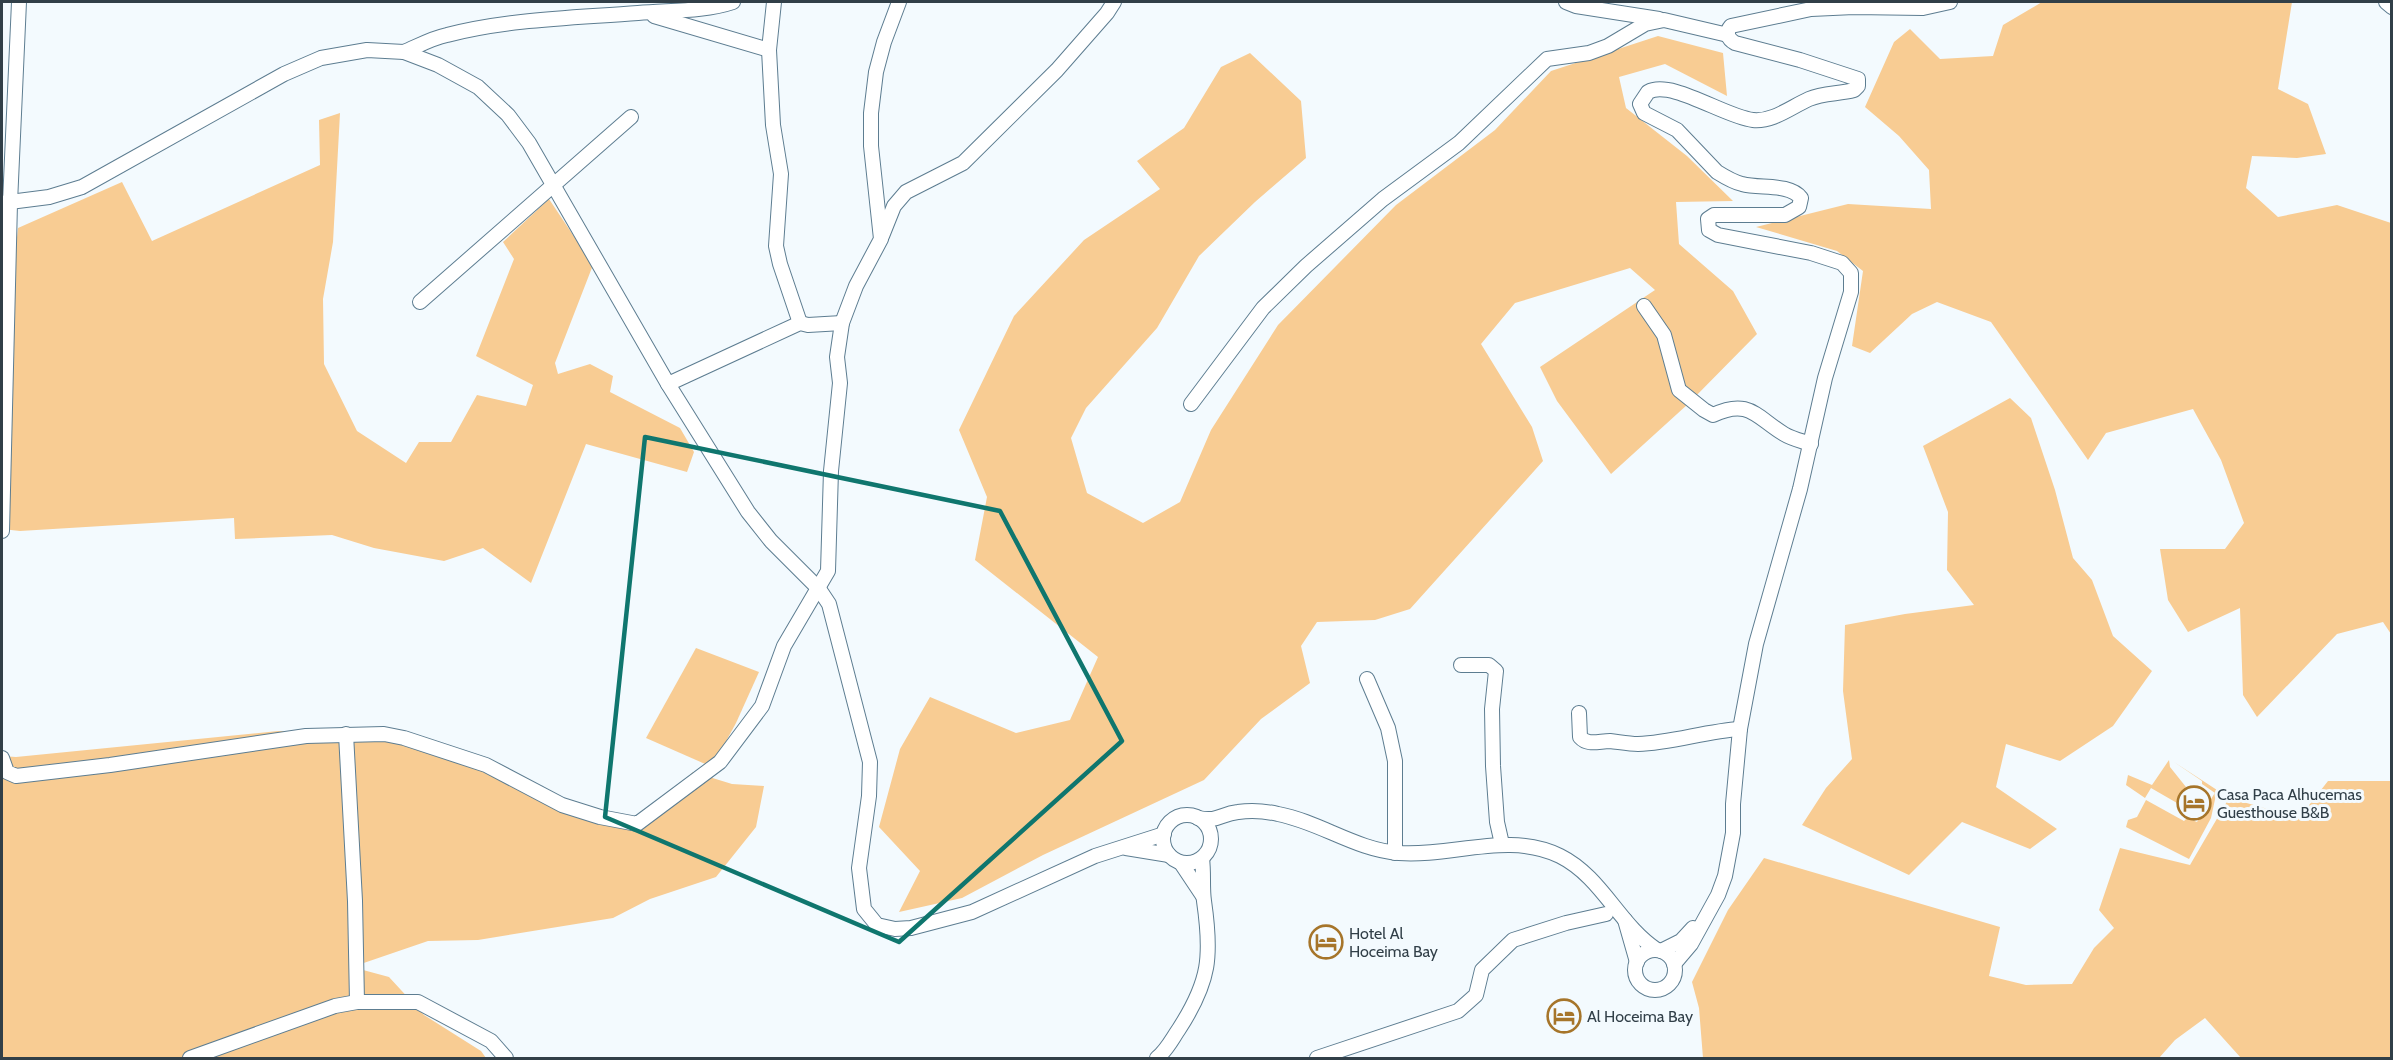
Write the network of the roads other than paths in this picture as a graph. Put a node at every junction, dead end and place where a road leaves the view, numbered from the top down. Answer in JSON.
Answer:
{"nodes":[{"id":1,"x":20,"y":2,"type":"edge"},
{"id":2,"x":733,"y":2,"type":"edge"},
{"id":3,"x":774,"y":2,"type":"edge"},
{"id":4,"x":900,"y":2,"type":"edge"},
{"id":5,"x":1114,"y":2,"type":"edge"},
{"id":6,"x":1566,"y":2,"type":"edge"},
{"id":7,"x":1950,"y":2,"type":"edge"},
{"id":8,"x":2386,"y":2,"type":"edge"},
{"id":9,"x":2391,"y":7,"type":"edge"},
{"id":10,"x":643,"y":12,"type":"junction"},
{"id":11,"x":1664,"y":20,"type":"junction"},
{"id":12,"x":1728,"y":35,"type":"junction"},
{"id":13,"x":769,"y":50,"type":"junction"},
{"id":14,"x":404,"y":52,"type":"junction"},
{"id":15,"x":631,"y":117,"type":"dead end"},
{"id":16,"x":553,"y":186,"type":"junction"},
{"id":17,"x":6,"y":203,"type":"edge"},
{"id":18,"x":881,"y":239,"type":"junction"},
{"id":19,"x":420,"y":302,"type":"dead end"},
{"id":20,"x":1644,"y":306,"type":"dead end"},
{"id":21,"x":800,"y":323,"type":"junction"},
{"id":22,"x":842,"y":323,"type":"junction"},
{"id":23,"x":668,"y":384,"type":"junction"},
{"id":24,"x":1191,"y":404,"type":"dead end"},
{"id":25,"x":1811,"y":444,"type":"junction"},
{"id":26,"x":2,"y":531,"type":"edge"},
{"id":27,"x":819,"y":589,"type":"junction"},
{"id":28,"x":1461,"y":665,"type":"dead end"},
{"id":29,"x":1367,"y":679,"type":"dead end"},
{"id":30,"x":1579,"y":713,"type":"dead end"},
{"id":31,"x":1740,"y":729,"type":"junction"},
{"id":32,"x":346,"y":734,"type":"junction"},
{"id":33,"x":2,"y":758,"type":"edge"},
{"id":34,"x":1244,"y":812,"type":"junction"},
{"id":35,"x":1198,"y":818,"type":"junction"},
{"id":36,"x":1164,"y":834,"type":"junction"},
{"id":37,"x":1211,"y":838,"type":"junction"},
{"id":38,"x":1502,"y":844,"type":"junction"},
{"id":39,"x":1121,"y":847,"type":"junction"},
{"id":40,"x":1395,"y":853,"type":"junction"},
{"id":41,"x":1169,"y":855,"type":"junction"},
{"id":42,"x":1202,"y":859,"type":"junction"},
{"id":43,"x":1181,"y":863,"type":"junction"},
{"id":44,"x":1204,"y":898,"type":"junction"},
{"id":45,"x":1606,"y":914,"type":"dead end"},
{"id":46,"x":1707,"y":914,"type":"junction"},
{"id":47,"x":1624,"y":918,"type":"junction"},
{"id":48,"x":1659,"y":951,"type":"junction"},
{"id":49,"x":1637,"y":962,"type":"junction"},
{"id":50,"x":1674,"y":964,"type":"junction"},
{"id":51,"x":357,"y":1002,"type":"junction"},
{"id":52,"x":190,"y":1059,"type":"edge"},
{"id":53,"x":506,"y":1059,"type":"edge"},
{"id":54,"x":1157,"y":1059,"type":"edge"},
{"id":55,"x":1317,"y":1059,"type":"edge"}],
"edges":[{"from":1,"to":17,"type":"street"},
{"from":2,"to":10,"type":"street"},
{"from":3,"to":13,"type":"street"},
{"from":4,"to":18,"type":"street"},
{"from":5,"to":18,"type":"street"},
{"from":6,"to":11,"type":"street"},
{"from":7,"to":12,"type":"street"},
{"from":8,"to":9,"type":"street"},
{"from":10,"to":13,"type":"street"},
{"from":10,"to":14,"type":"street"},
{"from":11,"to":12,"type":"street"},
{"from":11,"to":24,"type":"street"},
{"from":12,"to":25,"type":"street"},
{"from":13,"to":21,"type":"street"},
{"from":14,"to":16,"type":"street"},
{"from":14,"to":17,"type":"street"},
{"from":15,"to":16,"type":"street"},
{"from":16,"to":19,"type":"street"},
{"from":16,"to":23,"type":"street"},
{"from":17,"to":26,"type":"street"},
{"from":18,"to":22,"type":"street"},
{"from":20,"to":25,"type":"street"},
{"from":21,"to":22,"type":"street"},
{"from":21,"to":23,"type":"street"},
{"from":22,"to":27,"type":"street"},
{"from":23,"to":27,"type":"street"},
{"from":25,"to":31,"type":"street"},
{"from":27,"to":32,"type":"street"},
{"from":27,"to":39,"type":"street"},
{"from":28,"to":38,"type":"street"},
{"from":29,"to":40,"type":"street"},
{"from":30,"to":31,"type":"street"},
{"from":31,"to":46,"type":"street"},
{"from":32,"to":33,"type":"street"},
{"from":32,"to":51,"type":"street"},
{"from":34,"to":35,"type":"street"},
{"from":34,"to":37,"type":"street"},
{"from":34,"to":40,"type":"street"},
{"from":35,"to":36,"type":"street"},
{"from":35,"to":37,"type":"street"},
{"from":36,"to":39,"type":"street"},
{"from":36,"to":41,"type":"street"},
{"from":37,"to":42,"type":"street"},
{"from":38,"to":40,"type":"street"},
{"from":38,"to":47,"type":"street"},
{"from":39,"to":41,"type":"street"},
{"from":41,"to":43,"type":"street"},
{"from":42,"to":43,"type":"street"},
{"from":42,"to":44,"type":"street"},
{"from":43,"to":44,"type":"street"},
{"from":44,"to":54,"type":"street"},
{"from":45,"to":55,"type":"street"},
{"from":46,"to":48,"type":"street"},
{"from":46,"to":50,"type":"street"},
{"from":47,"to":48,"type":"street"},
{"from":47,"to":49,"type":"street"},
{"from":48,"to":49,"type":"street"},
{"from":48,"to":50,"type":"street"},
{"from":49,"to":50,"type":"street"},
{"from":51,"to":52,"type":"street"},
{"from":51,"to":53,"type":"street"}]}
